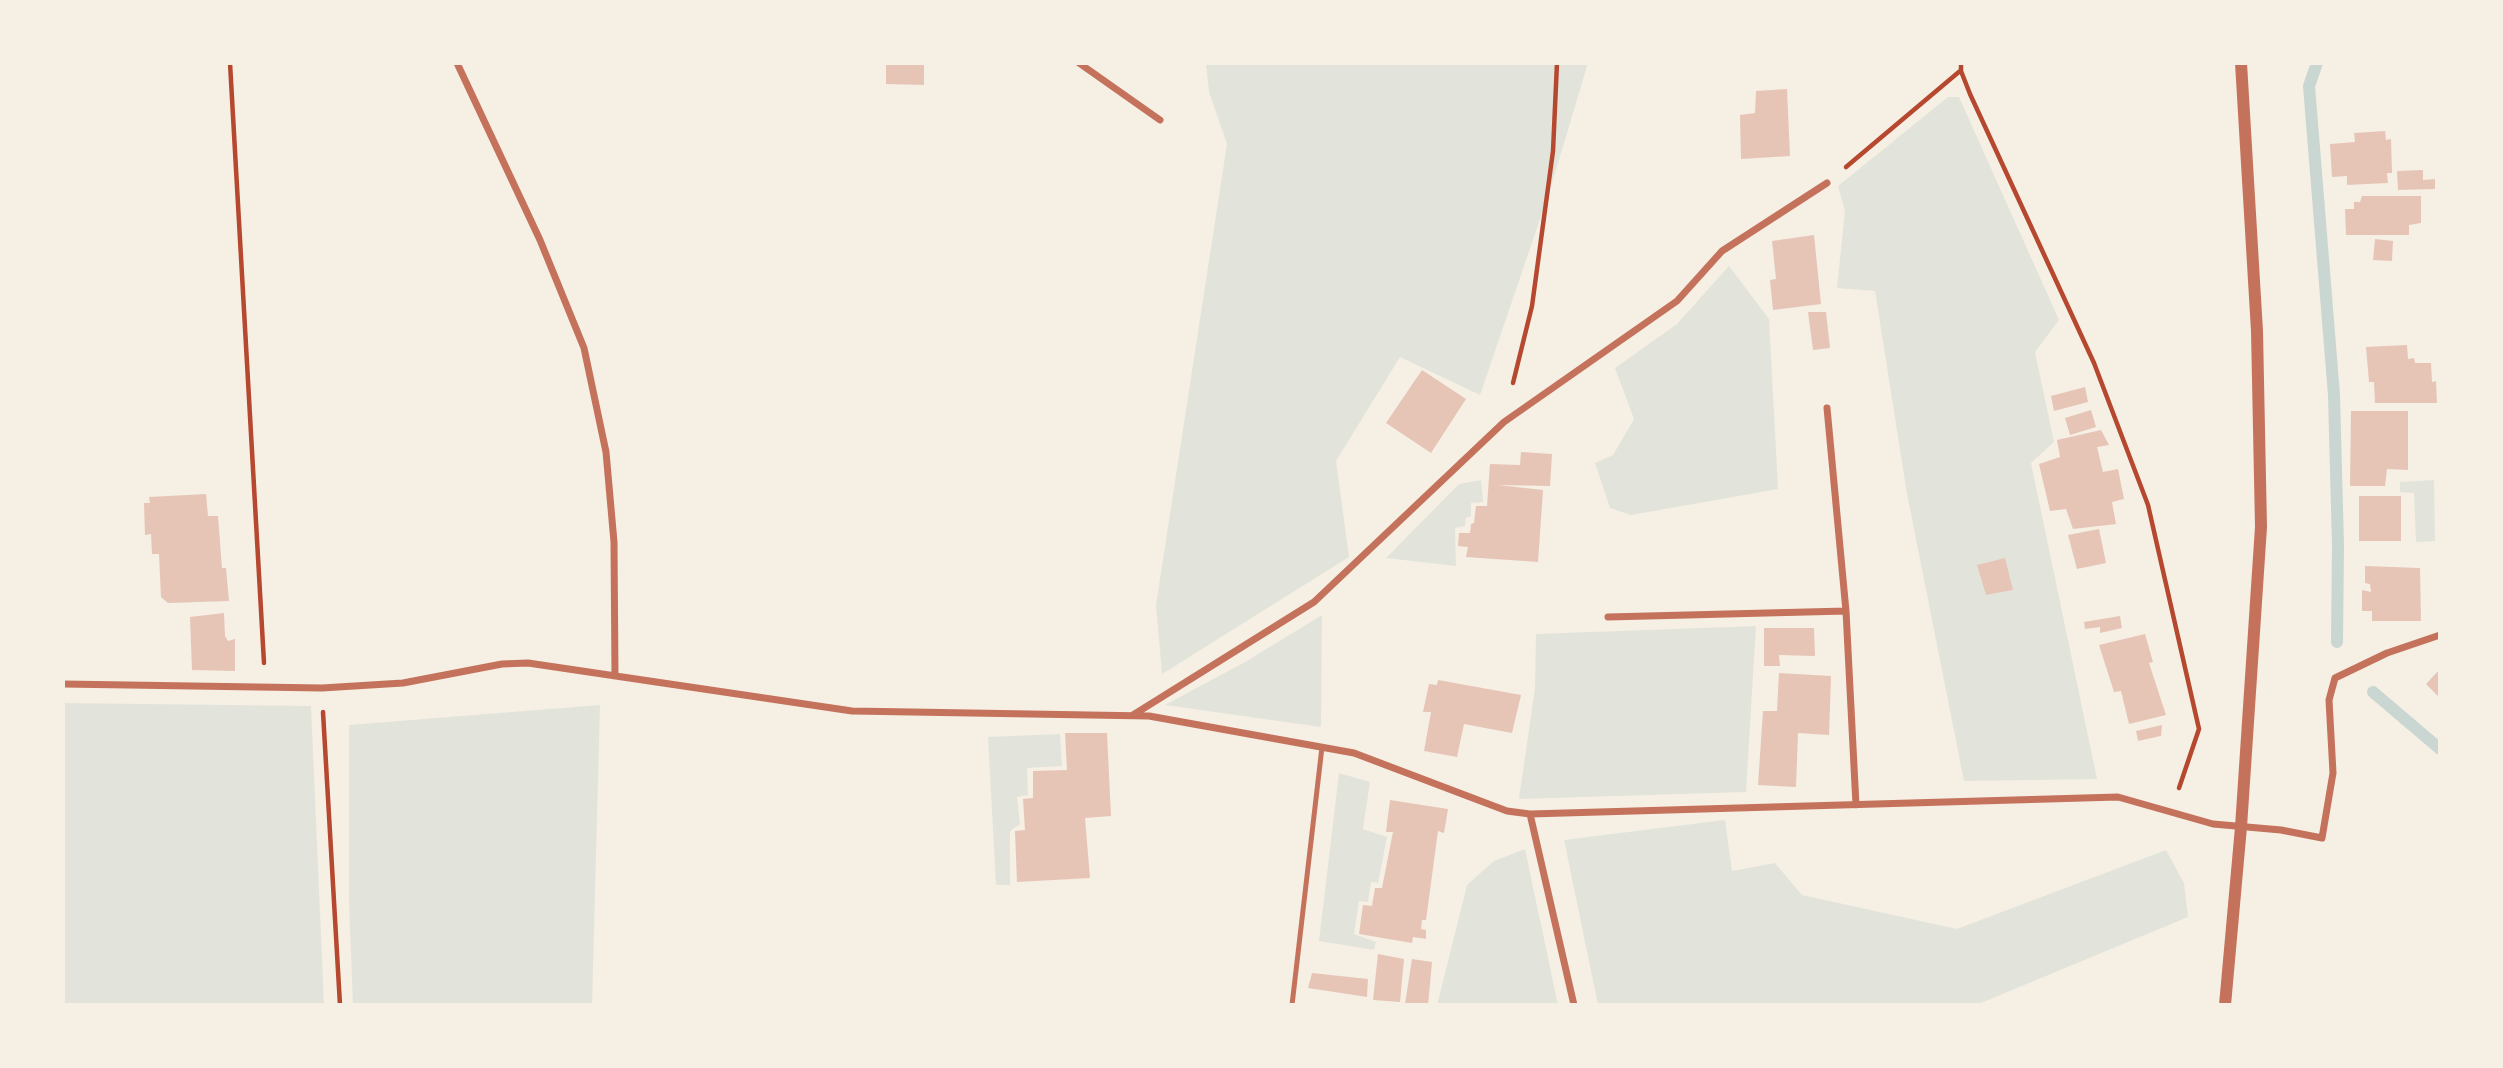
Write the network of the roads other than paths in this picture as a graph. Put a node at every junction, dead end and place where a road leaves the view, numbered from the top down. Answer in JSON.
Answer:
{"nodes":[{"id":1,"x":457,"y":63,"type":"edge"},
{"id":2,"x":1079,"y":63,"type":"edge"},
{"id":3,"x":1093,"y":63,"type":"edge"},
{"id":4,"x":2241,"y":63,"type":"edge"},
{"id":5,"x":1092,"y":72,"type":"junction"},
{"id":6,"x":1160,"y":120,"type":"dead end"},
{"id":7,"x":1827,"y":183,"type":"road end"},
{"id":8,"x":1827,"y":408,"type":"dead end"},
{"id":9,"x":1846,"y":611,"type":"junction"},
{"id":10,"x":1608,"y":617,"type":"dead end"},
{"id":11,"x":2440,"y":635,"type":"edge"},
{"id":12,"x":615,"y":676,"type":"junction"},
{"id":13,"x":63,"y":684,"type":"edge"},
{"id":14,"x":1133,"y":716,"type":"junction"},
{"id":15,"x":1322,"y":747,"type":"junction"},
{"id":16,"x":1856,"y":805,"type":"junction"},
{"id":17,"x":1530,"y":814,"type":"junction"},
{"id":18,"x":2241,"y":827,"type":"junction"},
{"id":19,"x":1292,"y":1005,"type":"edge"},
{"id":20,"x":1574,"y":1005,"type":"edge"},
{"id":21,"x":2225,"y":1005,"type":"edge"}],
"edges":[{"from":1,"to":12,"type":"street"},
{"from":2,"to":5,"type":"street"},
{"from":3,"to":5,"type":"street"},
{"from":4,"to":18,"type":"street"},
{"from":5,"to":6,"type":"street"},
{"from":7,"to":14,"type":"street"},
{"from":8,"to":9,"type":"street"},
{"from":9,"to":10,"type":"street"},
{"from":9,"to":16,"type":"street"},
{"from":11,"to":18,"type":"street"},
{"from":12,"to":13,"type":"street"},
{"from":12,"to":14,"type":"street"},
{"from":14,"to":15,"type":"street"},
{"from":15,"to":17,"type":"street"},
{"from":15,"to":19,"type":"lane"},
{"from":16,"to":17,"type":"street"},
{"from":16,"to":18,"type":"street"},
{"from":17,"to":20,"type":"street"},
{"from":18,"to":21,"type":"street"}]}
